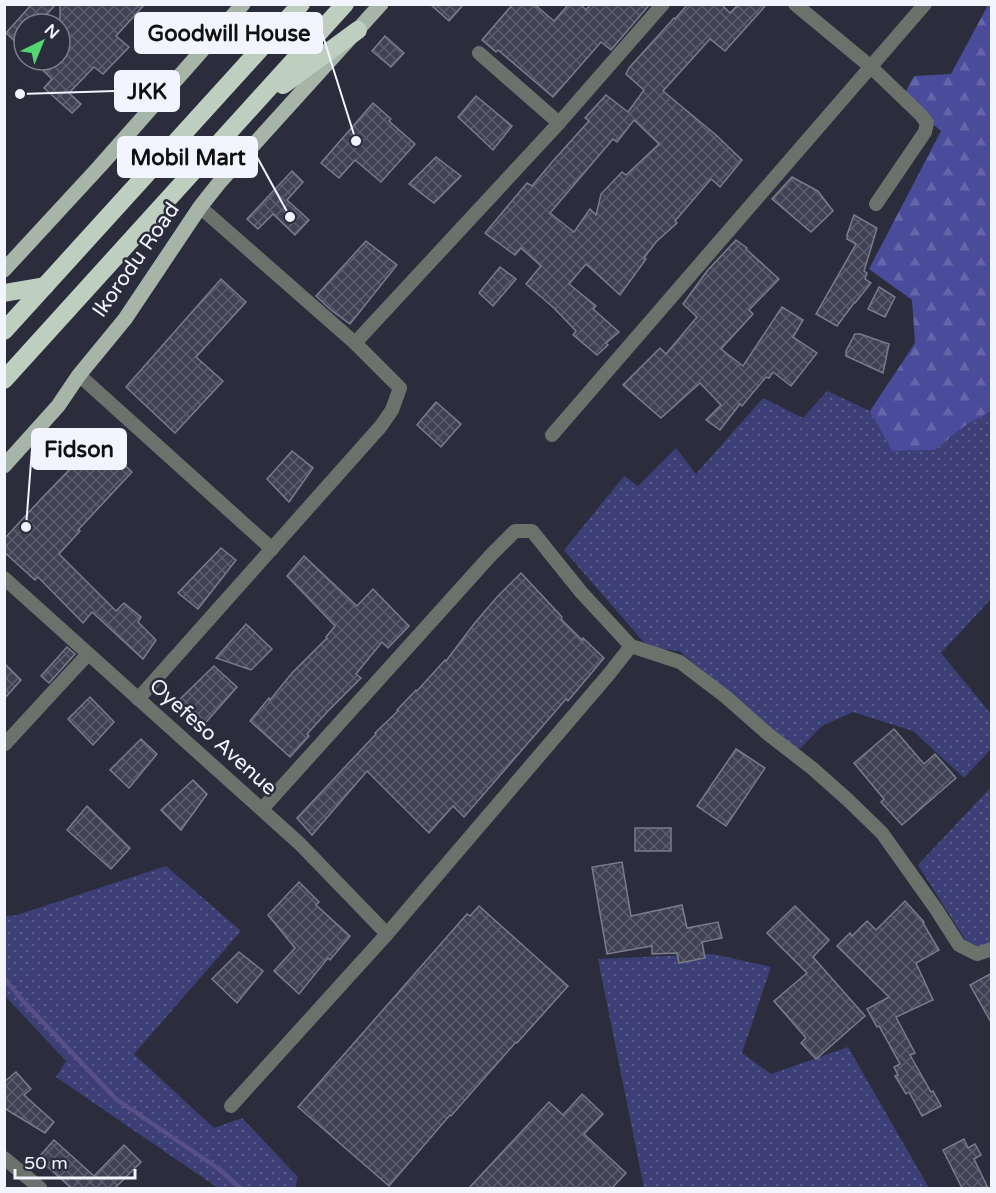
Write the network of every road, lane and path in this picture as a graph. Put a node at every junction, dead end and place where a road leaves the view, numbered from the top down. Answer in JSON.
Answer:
{"nodes":[{"id":1,"x":243,"y":4,"type":"edge"},
{"id":2,"x":301,"y":4,"type":"edge"},
{"id":3,"x":345,"y":4,"type":"edge"},
{"id":4,"x":381,"y":4,"type":"edge"},
{"id":5,"x":663,"y":4,"type":"edge"},
{"id":6,"x":795,"y":4,"type":"edge"},
{"id":7,"x":925,"y":4,"type":"edge"},
{"id":8,"x":358,"y":30,"type":"junction"},
{"id":9,"x":479,"y":53,"type":"dead end"},
{"id":10,"x":871,"y":67,"type":"junction"},
{"id":11,"x":253,"y":107,"type":"junction"},
{"id":12,"x":559,"y":123,"type":"junction"},
{"id":13,"x":876,"y":204,"type":"dead end"},
{"id":14,"x":200,"y":207,"type":"junction"},
{"id":15,"x":4,"y":270,"type":"edge"},
{"id":16,"x":45,"y":286,"type":"junction"},
{"id":17,"x":4,"y":293,"type":"edge"},
{"id":18,"x":4,"y":331,"type":"edge"},
{"id":19,"x":355,"y":344,"type":"junction"},
{"id":20,"x":79,"y":375,"type":"junction"},
{"id":21,"x":4,"y":380,"type":"edge"},
{"id":22,"x":552,"y":435,"type":"dead end"},
{"id":23,"x":4,"y":466,"type":"edge"},
{"id":24,"x":272,"y":549,"type":"junction"},
{"id":25,"x":4,"y":578,"type":"edge"},
{"id":26,"x":631,"y":646,"type":"junction"},
{"id":27,"x":88,"y":654,"type":"junction"},
{"id":28,"x":138,"y":699,"type":"junction"},
{"id":29,"x":5,"y":744,"type":"edge"},
{"id":30,"x":262,"y":809,"type":"junction"},
{"id":31,"x":387,"y":934,"type":"junction"},
{"id":32,"x":992,"y":949,"type":"edge"},
{"id":33,"x":231,"y":1106,"type":"dead end"},
{"id":34,"x":4,"y":1158,"type":"edge"},
{"id":35,"x":40,"y":1188,"type":"edge"}],
"edges":[{"from":1,"to":15,"type":"main road"},
{"from":2,"to":16,"type":"highway","name":"Ikorodu Road"},
{"from":3,"to":11,"type":"highway","name":"Ikorodu Road"},
{"from":4,"to":8,"type":"main road","name":"Ikorodu Road"},
{"from":5,"to":12,"type":"street"},
{"from":6,"to":10,"type":"street"},
{"from":7,"to":10,"type":"street"},
{"from":8,"to":11,"type":"highway"},
{"from":8,"to":14,"type":"main road","name":"Ikorodu Road"},
{"from":9,"to":12,"type":"street"},
{"from":10,"to":13,"type":"street"},
{"from":10,"to":22,"type":"street"},
{"from":11,"to":21,"type":"highway","name":"Ikorodu Road"},
{"from":12,"to":19,"type":"street"},
{"from":14,"to":19,"type":"street"},
{"from":14,"to":20,"type":"main road","name":"Ikorodu Road"},
{"from":16,"to":17,"type":"highway"},
{"from":16,"to":18,"type":"highway","name":"Ikorodu Road"},
{"from":19,"to":24,"type":"street"},
{"from":20,"to":23,"type":"main road","name":"Ikorodu Road"},
{"from":20,"to":24,"type":"street"},
{"from":24,"to":28,"type":"street"},
{"from":25,"to":27,"type":"street","name":"Oyefeso Avenue"},
{"from":26,"to":30,"type":"street"},
{"from":26,"to":31,"type":"street"},
{"from":26,"to":32,"type":"street"},
{"from":27,"to":28,"type":"street","name":"Oyefeso Avenue"},
{"from":27,"to":29,"type":"street"},
{"from":28,"to":30,"type":"street","name":"Oyefeso Avenue"},
{"from":30,"to":31,"type":"street","name":"Oyefeso Avenue"},
{"from":31,"to":33,"type":"street"},
{"from":34,"to":35,"type":"street"}]}
